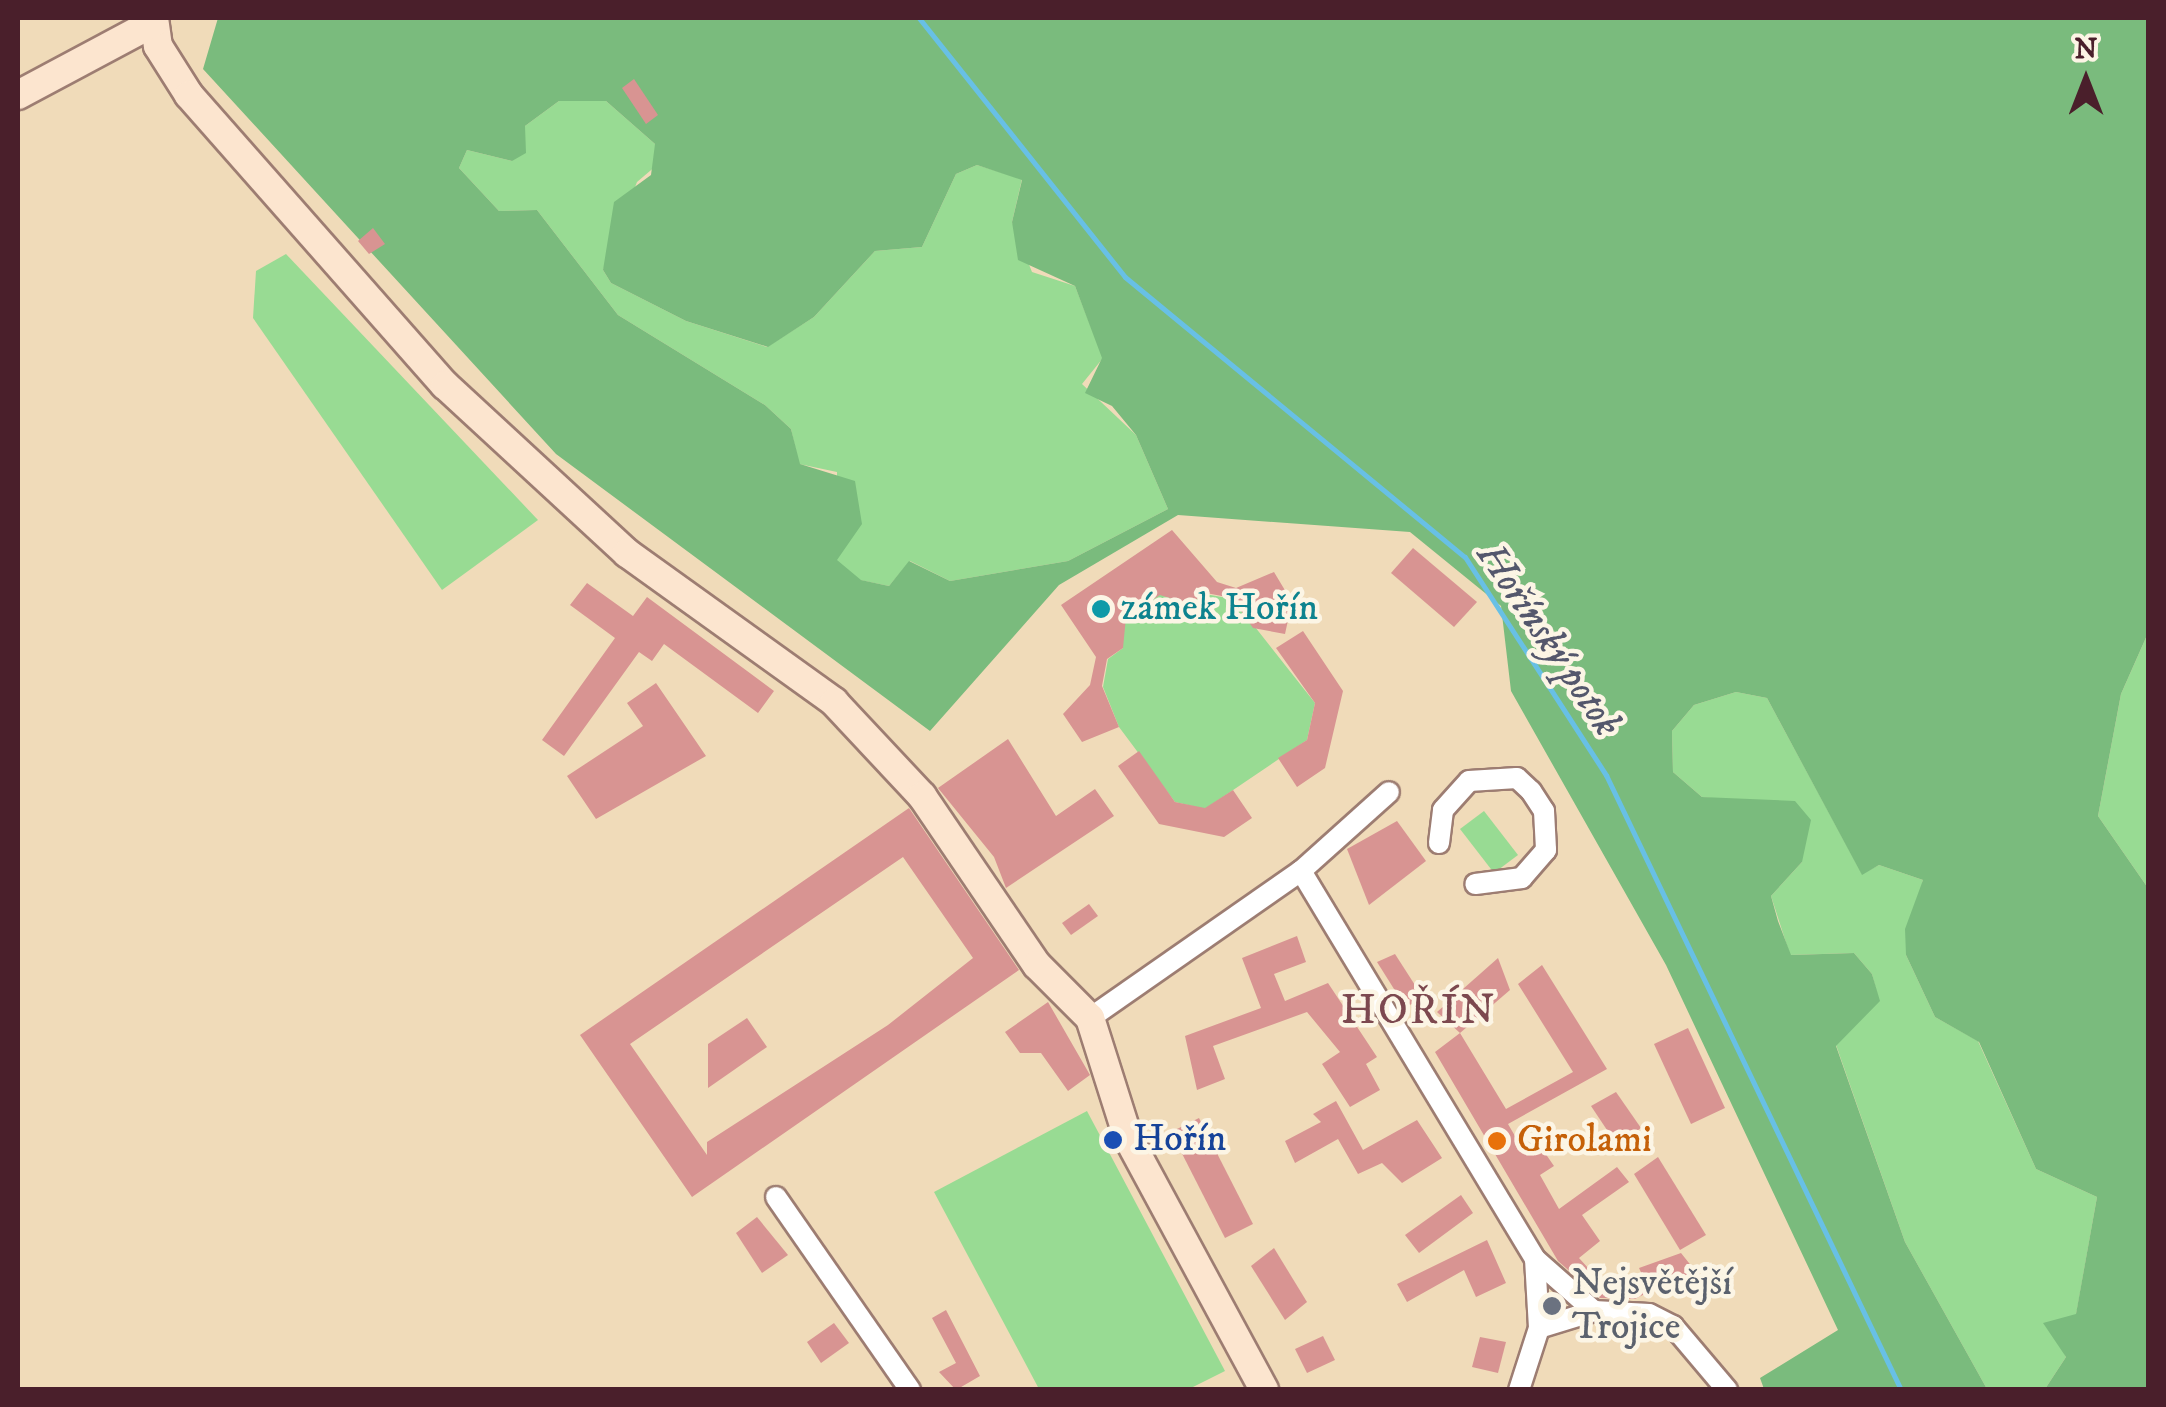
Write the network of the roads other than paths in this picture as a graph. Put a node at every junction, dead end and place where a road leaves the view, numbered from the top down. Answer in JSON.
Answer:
{"nodes":[{"id":1,"x":153,"y":20,"type":"edge"},
{"id":2,"x":18,"y":94,"type":"edge"},
{"id":3,"x":1389,"y":792,"type":"dead end"},
{"id":4,"x":1439,"y":843,"type":"dead end"},
{"id":5,"x":1301,"y":872,"type":"junction"},
{"id":6,"x":1475,"y":884,"type":"dead end"},
{"id":7,"x":1090,"y":1018,"type":"junction"},
{"id":8,"x":776,"y":1197,"type":"dead end"},
{"id":9,"x":1534,"y":1259,"type":"junction"},
{"id":10,"x":1594,"y":1310,"type":"junction"},
{"id":11,"x":1539,"y":1328,"type":"junction"},
{"id":12,"x":910,"y":1390,"type":"edge"},
{"id":13,"x":1264,"y":1390,"type":"edge"},
{"id":14,"x":1519,"y":1390,"type":"edge"},
{"id":15,"x":1728,"y":1390,"type":"edge"}],
"edges":[{"from":1,"to":2,"type":"street"},
{"from":1,"to":7,"type":"street"},
{"from":3,"to":5,"type":"street"},
{"from":4,"to":6,"type":"street"},
{"from":5,"to":7,"type":"street"},
{"from":5,"to":9,"type":"street"},
{"from":7,"to":13,"type":"street"},
{"from":8,"to":12,"type":"street"},
{"from":9,"to":10,"type":"street"},
{"from":9,"to":11,"type":"street"},
{"from":10,"to":11,"type":"street"},
{"from":10,"to":15,"type":"street"},
{"from":11,"to":14,"type":"street"}]}
